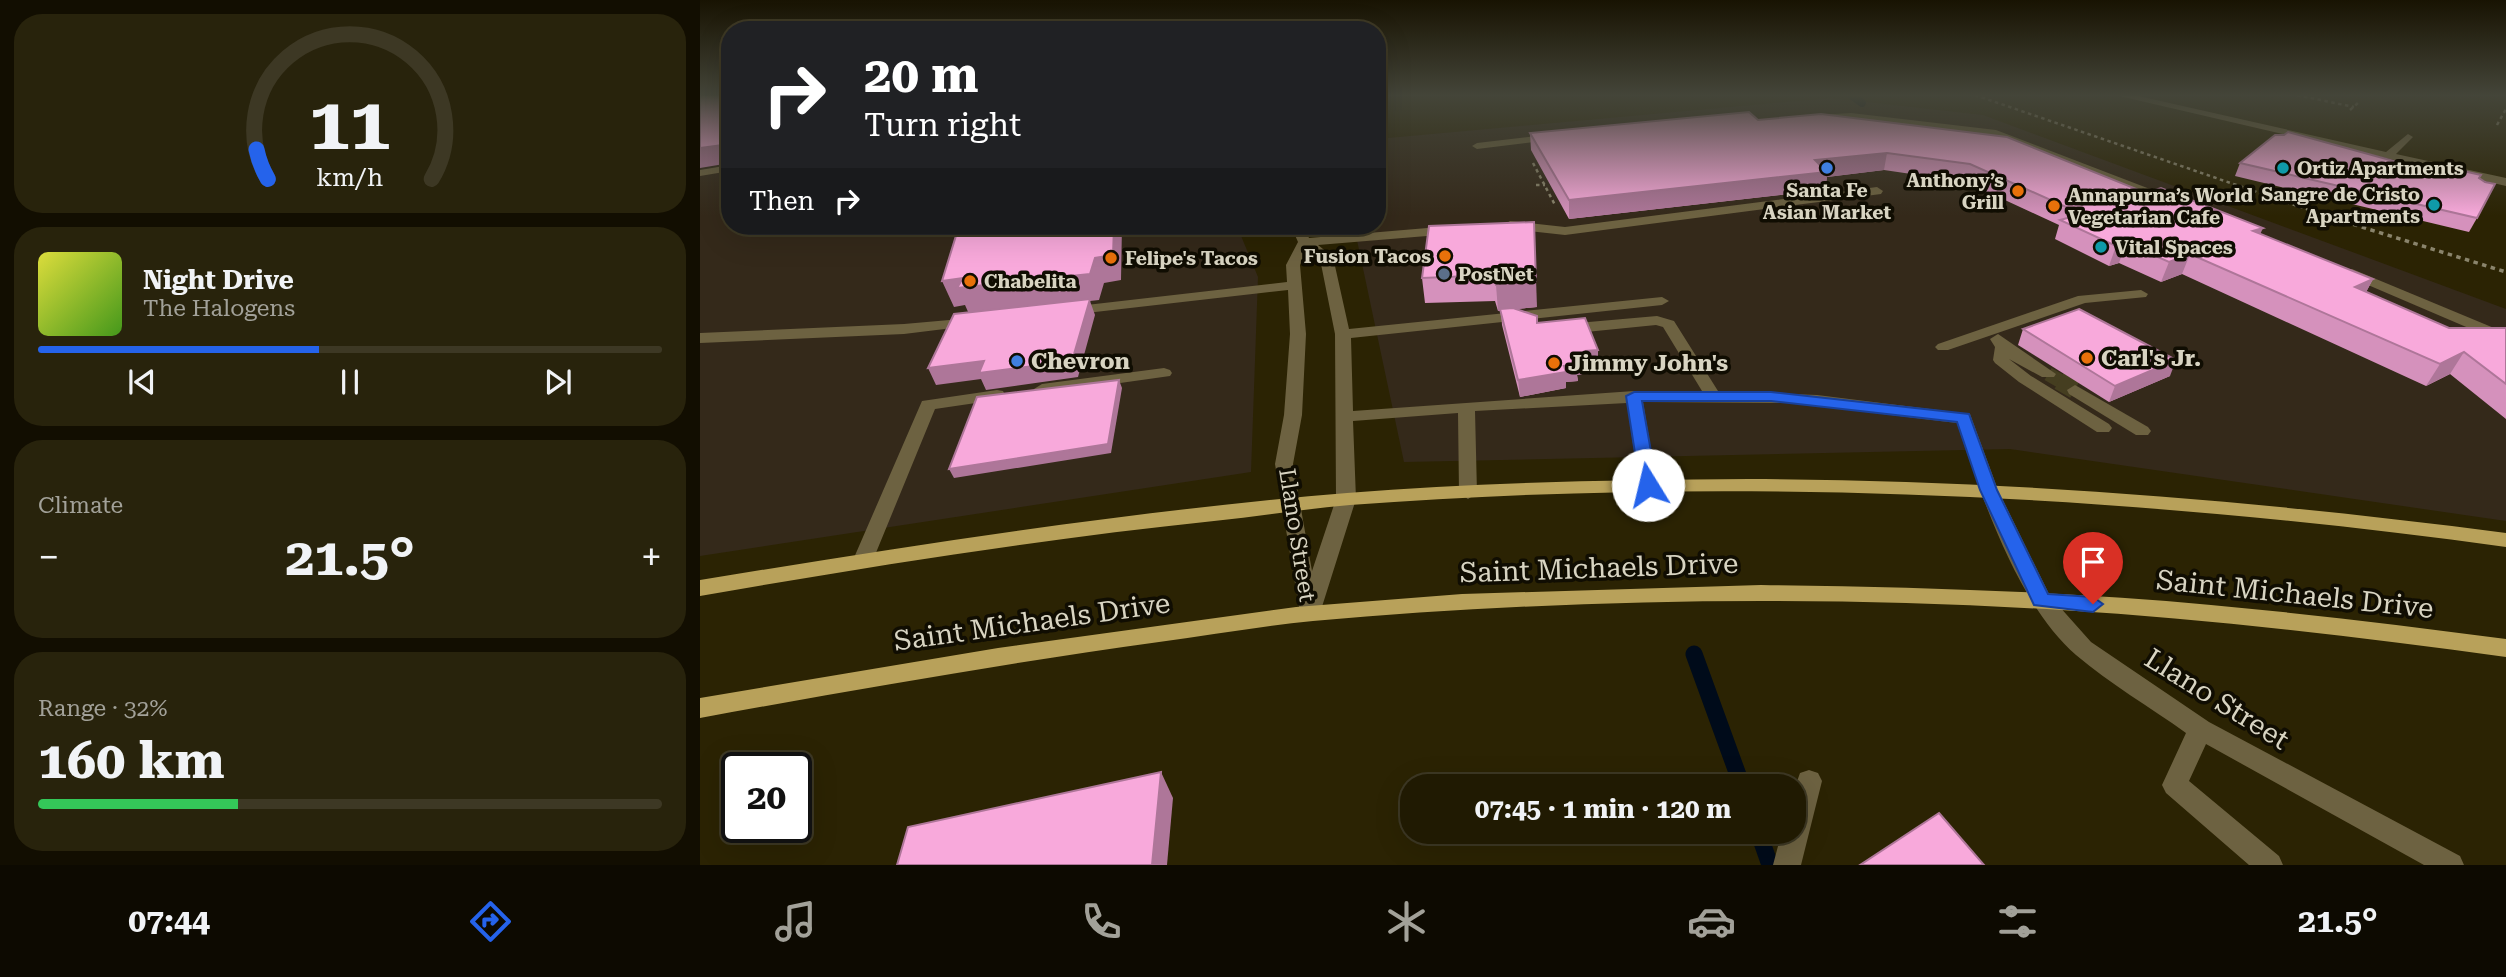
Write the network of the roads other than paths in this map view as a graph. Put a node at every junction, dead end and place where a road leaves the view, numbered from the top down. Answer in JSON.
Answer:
{"nodes":[{"id":1,"x":2001,"y":135,"type":"edge"},
{"id":2,"x":2297,"y":135,"type":"edge"},
{"id":3,"x":1571,"y":136,"type":"edge"},
{"id":4,"x":2408,"y":137,"type":"dead end"},
{"id":5,"x":1477,"y":146,"type":"dead end"},
{"id":6,"x":2388,"y":156,"type":"junction"},
{"id":7,"x":721,"y":170,"type":"edge"},
{"id":8,"x":700,"y":173,"type":"edge"},
{"id":9,"x":2506,"y":182,"type":"edge"},
{"id":10,"x":1877,"y":191,"type":"dead end"},
{"id":11,"x":2184,"y":205,"type":"edge"},
{"id":12,"x":1500,"y":226,"type":"edge"},
{"id":13,"x":1461,"y":229,"type":"edge"},
{"id":14,"x":1386,"y":231,"type":"edge"},
{"id":15,"x":1301,"y":235,"type":"edge"},
{"id":16,"x":1302,"y":235,"type":"edge"},
{"id":17,"x":2334,"y":265,"type":"edge"},
{"id":18,"x":1295,"y":285,"type":"junction"},
{"id":19,"x":2141,"y":294,"type":"dead end"},
{"id":20,"x":1662,"y":301,"type":"dead end"},
{"id":21,"x":1051,"y":313,"type":"edge"},
{"id":22,"x":1511,"y":317,"type":"junction"},
{"id":23,"x":984,"y":320,"type":"edge"},
{"id":24,"x":1993,"y":330,"type":"junction"},
{"id":25,"x":1343,"y":334,"type":"junction"},
{"id":26,"x":700,"y":338,"type":"edge"},
{"id":27,"x":2506,"y":339,"type":"edge"},
{"id":28,"x":1943,"y":347,"type":"dead end"},
{"id":29,"x":2003,"y":347,"type":"junction"},
{"id":30,"x":1164,"y":373,"type":"dead end"},
{"id":31,"x":2048,"y":374,"type":"tunnel mouth"},
{"id":32,"x":2076,"y":390,"type":"tunnel mouth"},
{"id":33,"x":1634,"y":396,"type":"junction"},
{"id":34,"x":1713,"y":396,"type":"junction"},
{"id":35,"x":1465,"y":406,"type":"junction"},
{"id":36,"x":1343,"y":417,"type":"junction"},
{"id":37,"x":2103,"y":428,"type":"dead end"},
{"id":38,"x":2142,"y":431,"type":"dead end"},
{"id":39,"x":1648,"y":485,"type":"junction"},
{"id":40,"x":1989,"y":490,"type":"junction"},
{"id":41,"x":1468,"y":493,"type":"junction"},
{"id":42,"x":1346,"y":499,"type":"junction"},
{"id":43,"x":1291,"y":506,"type":"junction"},
{"id":44,"x":2506,"y":540,"type":"edge"},
{"id":45,"x":863,"y":560,"type":"junction"},
{"id":46,"x":700,"y":588,"type":"edge"},
{"id":47,"x":2041,"y":600,"type":"junction"},
{"id":48,"x":1309,"y":613,"type":"junction"},
{"id":49,"x":2506,"y":648,"type":"edge"},
{"id":50,"x":700,"y":708,"type":"edge"},
{"id":51,"x":2200,"y":729,"type":"junction"},
{"id":52,"x":1810,"y":781,"type":"dead end"},
{"id":53,"x":1787,"y":865,"type":"edge"},
{"id":54,"x":2269,"y":865,"type":"edge"},
{"id":55,"x":2450,"y":865,"type":"edge"}],
"edges":[{"from":1,"to":11,"type":"street"},
{"from":2,"to":6,"type":"street"},
{"from":3,"to":5,"type":"street"},
{"from":4,"to":6,"type":"street"},
{"from":6,"to":9,"type":"street"},
{"from":7,"to":8,"type":"street"},
{"from":10,"to":12,"type":"street"},
{"from":13,"to":14,"type":"street"},
{"from":15,"to":18,"type":"street","name":"Llano Street"},
{"from":16,"to":25,"type":"street","name":"Llano Street"},
{"from":17,"to":27,"type":"street"},
{"from":18,"to":21,"type":"street"},
{"from":18,"to":43,"type":"street","name":"Llano Street"},
{"from":19,"to":24,"type":"street"},
{"from":20,"to":22,"type":"street"},
{"from":22,"to":25,"type":"street"},
{"from":22,"to":34,"type":"street"},
{"from":23,"to":26,"type":"street"},
{"from":24,"to":28,"type":"street"},
{"from":24,"to":29,"type":"street"},
{"from":25,"to":36,"type":"street","name":"Llano Street"},
{"from":29,"to":31,"type":"street"},
{"from":29,"to":37,"type":"street"},
{"from":30,"to":45,"type":"street"},
{"from":32,"to":38,"type":"street"},
{"from":33,"to":34,"type":"street"},
{"from":33,"to":35,"type":"street"},
{"from":33,"to":39,"type":"street"},
{"from":34,"to":40,"type":"street","name":"Llano Street"},
{"from":35,"to":36,"type":"street"},
{"from":35,"to":41,"type":"street"},
{"from":36,"to":42,"type":"street","name":"Llano Street"},
{"from":39,"to":40,"type":"main road"},
{"from":39,"to":41,"type":"main road"},
{"from":40,"to":44,"type":"main road"},
{"from":40,"to":47,"type":"street","name":"Llano Street"},
{"from":41,"to":42,"type":"main road"},
{"from":42,"to":43,"type":"main road"},
{"from":42,"to":48,"type":"street","name":"Llano Street"},
{"from":43,"to":45,"type":"main road"},
{"from":43,"to":48,"type":"street","name":"Llano Street"},
{"from":45,"to":46,"type":"main road"},
{"from":47,"to":48,"type":"main road","name":"Saint Michaels Drive"},
{"from":47,"to":49,"type":"main road","name":"Saint Michaels Drive"},
{"from":47,"to":51,"type":"street","name":"Llano Street"},
{"from":48,"to":50,"type":"main road","name":"Saint Michaels Drive"},
{"from":51,"to":54,"type":"street"},
{"from":51,"to":55,"type":"street","name":"Llano Street"},
{"from":52,"to":53,"type":"street"}]}
